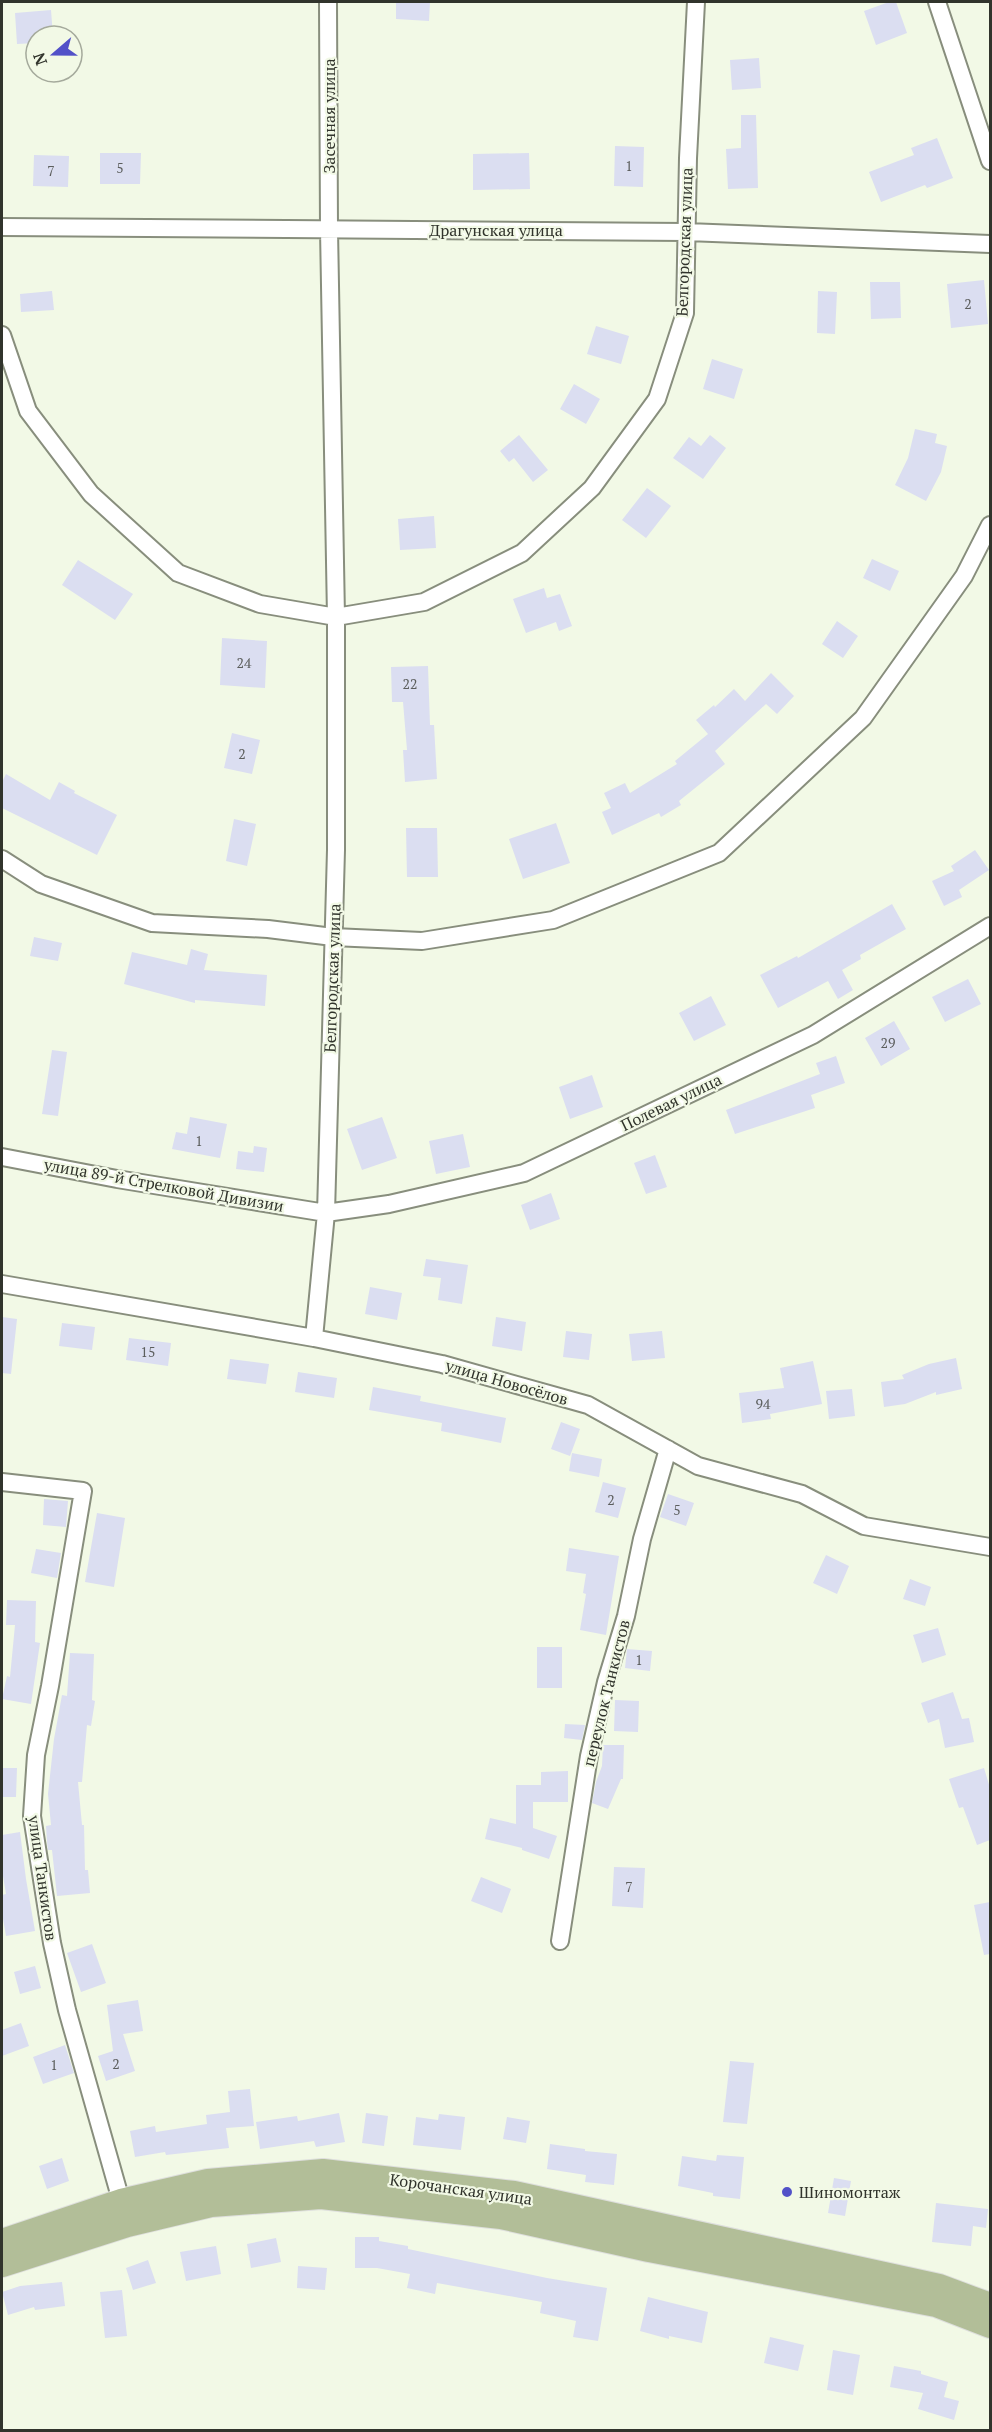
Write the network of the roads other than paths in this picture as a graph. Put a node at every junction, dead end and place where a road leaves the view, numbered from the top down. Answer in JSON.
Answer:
{"nodes":[{"id":1,"x":328,"y":2,"type":"edge"},
{"id":2,"x":696,"y":2,"type":"edge"},
{"id":3,"x":937,"y":2,"type":"edge"},
{"id":4,"x":990,"y":162,"type":"edge"},
{"id":5,"x":2,"y":227,"type":"edge"},
{"id":6,"x":329,"y":230,"type":"junction"},
{"id":7,"x":687,"y":232,"type":"junction"},
{"id":8,"x":990,"y":244,"type":"edge"},
{"id":9,"x":2,"y":335,"type":"edge"},
{"id":10,"x":990,"y":525,"type":"edge"},
{"id":11,"x":336,"y":617,"type":"junction"},
{"id":12,"x":2,"y":859,"type":"edge"},
{"id":13,"x":990,"y":926,"type":"edge"},
{"id":14,"x":333,"y":937,"type":"junction"},
{"id":15,"x":2,"y":1156,"type":"edge"},
{"id":16,"x":326,"y":1213,"type":"junction"},
{"id":17,"x":2,"y":1284,"type":"edge"},
{"id":18,"x":314,"y":1338,"type":"junction"},
{"id":19,"x":668,"y":1449,"type":"junction"},
{"id":20,"x":2,"y":1482,"type":"edge"},
{"id":21,"x":990,"y":1547,"type":"edge"},
{"id":22,"x":560,"y":1941,"type":"dead end"},
{"id":23,"x":124,"y":2213,"type":"junction"},
{"id":24,"x":2,"y":2242,"type":"edge"},
{"id":25,"x":2,"y":2264,"type":"edge"},
{"id":26,"x":990,"y":2306,"type":"edge"},
{"id":27,"x":990,"y":2325,"type":"edge"}],
"edges":[{"from":1,"to":6,"type":"street","name":"Засечная улица"},
{"from":2,"to":7,"type":"street","name":"Белгородская улица"},
{"from":3,"to":4,"type":"street"},
{"from":5,"to":6,"type":"street","name":"Драгунская улица"},
{"from":6,"to":7,"type":"street","name":"Драгунская улица"},
{"from":6,"to":11,"type":"street","name":"Белгородская улица"},
{"from":7,"to":8,"type":"street","name":"Драгунская улица"},
{"from":7,"to":11,"type":"street","name":"Белгородская улица"},
{"from":9,"to":11,"type":"street","name":"Белгородская улица"},
{"from":10,"to":14,"type":"street"},
{"from":11,"to":14,"type":"street","name":"Белгородская улица"},
{"from":12,"to":14,"type":"street"},
{"from":13,"to":16,"type":"street","name":"Полевая улица"},
{"from":14,"to":16,"type":"street","name":"Белгородская улица"},
{"from":15,"to":16,"type":"street","name":"улица 89-й Стрелковой Дивизии"},
{"from":16,"to":18,"type":"street","name":"Белгородская улица"},
{"from":17,"to":18,"type":"street","name":"улица Новосёлов"},
{"from":18,"to":19,"type":"street","name":"улица Новосёлов"},
{"from":19,"to":21,"type":"street","name":"улица Новосёлов"},
{"from":19,"to":22,"type":"street","name":"переулок Танкистов"},
{"from":20,"to":23,"type":"street","name":"улица Танкистов"},
{"from":23,"to":24,"type":"main road","name":"Корочанская улица"},
{"from":23,"to":25,"type":"main road","name":"Корочанская улица"},
{"from":23,"to":26,"type":"main road","name":"Корочанская улица"},
{"from":23,"to":27,"type":"main road","name":"Корочанская улица"}]}
